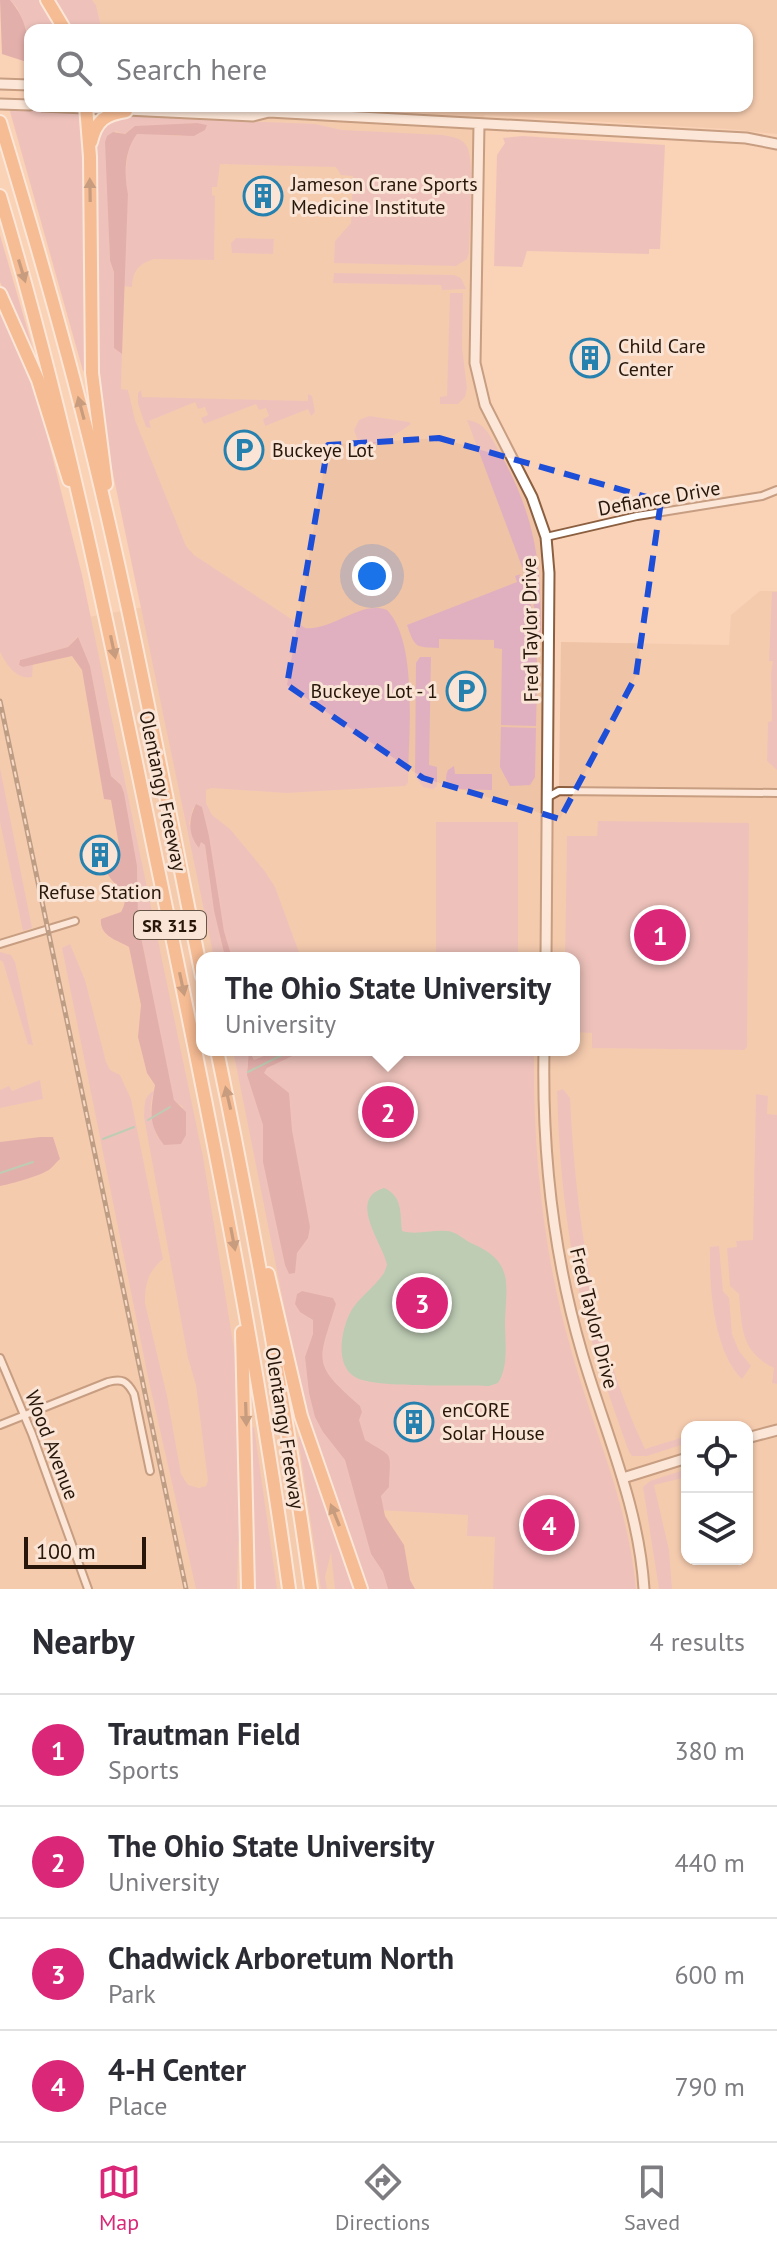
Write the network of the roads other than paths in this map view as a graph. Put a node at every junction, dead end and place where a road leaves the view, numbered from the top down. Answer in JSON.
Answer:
{"nodes":[{"id":1,"x":47,"y":0,"type":"edge"},
{"id":2,"x":61,"y":24,"type":"edge"},
{"id":3,"x":0,"y":84,"type":"edge"},
{"id":4,"x":24,"y":85,"type":"edge"},
{"id":5,"x":0,"y":104,"type":"edge"},
{"id":6,"x":24,"y":105,"type":"edge"},
{"id":7,"x":86,"y":112,"type":"edge"},
{"id":8,"x":120,"y":112,"type":"edge"},
{"id":9,"x":151,"y":112,"type":"edge"},
{"id":10,"x":269,"y":112,"type":"joint"},
{"id":11,"x":1,"y":124,"type":"edge"},
{"id":12,"x":479,"y":124,"type":"junction"},
{"id":13,"x":777,"y":144,"type":"edge"},
{"id":14,"x":90,"y":157,"type":"junction"},
{"id":15,"x":0,"y":196,"type":"edge"},
{"id":16,"x":0,"y":294,"type":"edge"},
{"id":17,"x":777,"y":490,"type":"edge"},
{"id":18,"x":546,"y":537,"type":"junction"},
{"id":19,"x":118,"y":566,"type":"junction"},
{"id":20,"x":97,"y":571,"type":"junction"},
{"id":21,"x":777,"y":793,"type":"edge"},
{"id":22,"x":548,"y":797,"type":"junction"},
{"id":23,"x":75,"y":921,"type":"dead end"},
{"id":24,"x":0,"y":944,"type":"edge"},
{"id":25,"x":197,"y":952,"type":"edge"},
{"id":26,"x":546,"y":952,"type":"edge"},
{"id":27,"x":218,"y":1056,"type":"edge"},
{"id":28,"x":544,"y":1056,"type":"edge"},
{"id":29,"x":238,"y":1145,"type":"junction"},
{"id":30,"x":241,"y":1280,"type":"junction"},
{"id":31,"x":0,"y":1358,"type":"edge"},
{"id":32,"x":24,"y":1416,"type":"junction"},
{"id":33,"x":0,"y":1425,"type":"edge"},
{"id":34,"x":777,"y":1430,"type":"edge"},
{"id":35,"x":753,"y":1436,"type":"edge"},
{"id":36,"x":681,"y":1460,"type":"edge"},
{"id":37,"x":150,"y":1471,"type":"dead end"},
{"id":38,"x":623,"y":1478,"type":"junction"},
{"id":39,"x":88,"y":1589,"type":"edge"},
{"id":40,"x":248,"y":1589,"type":"edge"},
{"id":41,"x":289,"y":1589,"type":"edge"},
{"id":42,"x":311,"y":1589,"type":"edge"},
{"id":43,"x":361,"y":1589,"type":"edge"},
{"id":44,"x":644,"y":1589,"type":"edge"}],
"edges":[{"from":1,"to":2,"type":"highway"},
{"from":3,"to":4,"type":"street"},
{"from":5,"to":6,"type":"street"},
{"from":7,"to":14,"type":"highway"},
{"from":8,"to":14,"type":"highway"},
{"from":9,"to":10,"type":"street"},
{"from":10,"to":12,"type":"street"},
{"from":19,"to":11,"type":"highway","name":"Olentangy Freeway","number":"SR 315","one_way":true},
{"from":12,"to":13,"type":"street"},
{"from":12,"to":18,"type":"street","name":"Fred Taylor Drive"},
{"from":19,"to":14,"type":"highway","one_way":true},
{"from":15,"to":20,"type":"highway","name":"Olentangy Freeway","number":"SR 315","one_way":true},
{"from":16,"to":20,"type":"highway"},
{"from":17,"to":18,"type":"street","name":"Defiance Drive"},
{"from":18,"to":22,"type":"street","name":"Fred Taylor Drive"},
{"from":19,"to":25,"type":"highway","name":"Olentangy Freeway","number":"SR 315"},
{"from":20,"to":30,"type":"highway","name":"Olentangy Freeway","number":"SR 315","one_way":true},
{"from":21,"to":22,"type":"street"},
{"from":22,"to":26,"type":"street","name":"Fred Taylor Drive"},
{"from":23,"to":24,"type":"street"},
{"from":29,"to":27,"type":"highway","name":"Olentangy Freeway","one_way":true},
{"from":28,"to":38,"type":"street","name":"Fred Taylor Drive"},
{"from":29,"to":42,"type":"highway","name":"Olentangy Freeway"},
{"from":43,"to":29,"type":"highway","one_way":true},
{"from":30,"to":40,"type":"highway","one_way":true},
{"from":30,"to":41,"type":"highway","name":"Olentangy Freeway","number":"SR 315"},
{"from":31,"to":32,"type":"street","name":"Wood Avenue"},
{"from":32,"to":33,"type":"street"},
{"from":32,"to":37,"type":"street"},
{"from":32,"to":39,"type":"street","name":"Wood Avenue"},
{"from":34,"to":35,"type":"street"},
{"from":36,"to":38,"type":"street"},
{"from":38,"to":44,"type":"street","name":"Fred Taylor Drive"}]}
